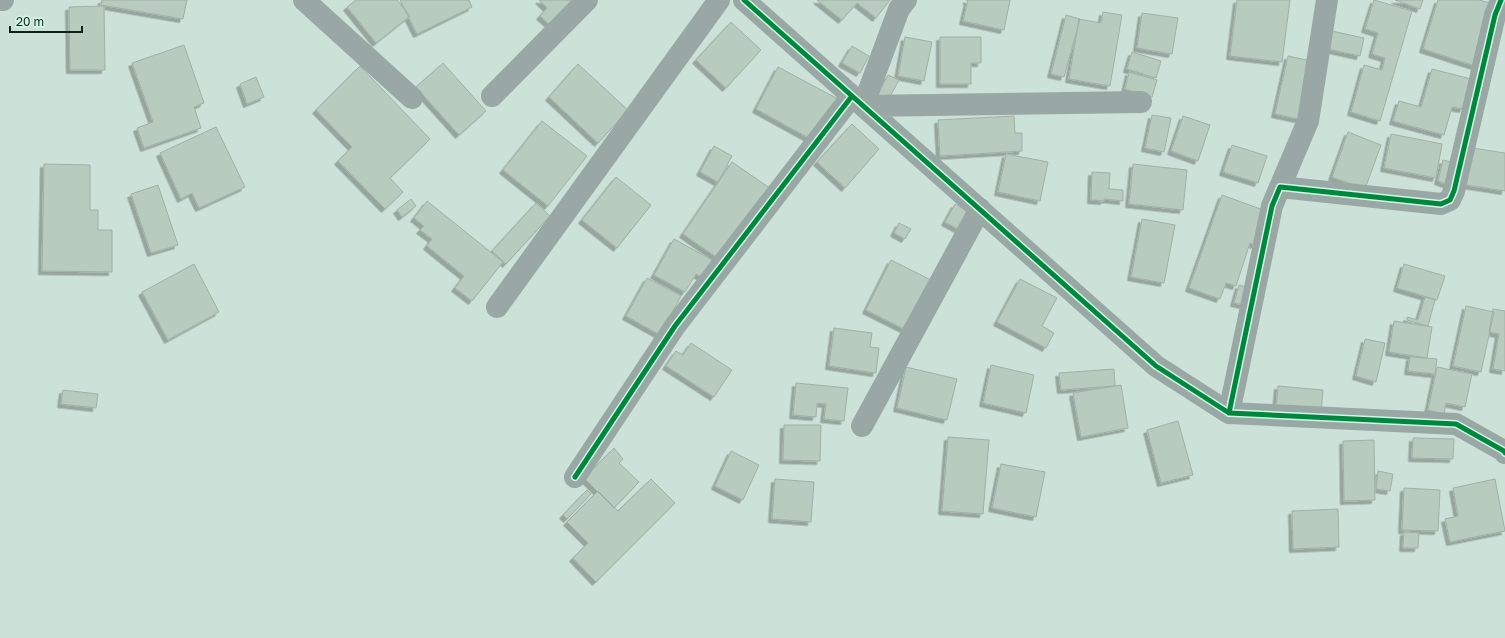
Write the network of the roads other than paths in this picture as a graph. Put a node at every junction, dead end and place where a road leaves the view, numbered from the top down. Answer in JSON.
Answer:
{"nodes":[{"id":1,"x":0,"y":0,"type":"edge"},
{"id":2,"x":3,"y":0,"type":"edge"},
{"id":3,"x":304,"y":0,"type":"edge"},
{"id":4,"x":587,"y":0,"type":"edge"},
{"id":5,"x":719,"y":0,"type":"edge"},
{"id":6,"x":744,"y":0,"type":"edge"},
{"id":7,"x":906,"y":0,"type":"edge"},
{"id":8,"x":1327,"y":0,"type":"edge"},
{"id":9,"x":1500,"y":0,"type":"edge"},
{"id":10,"x":492,"y":96,"type":"dead end"},
{"id":11,"x":412,"y":98,"type":"dead end"},
{"id":12,"x":858,"y":101,"type":"junction"},
{"id":13,"x":1142,"y":102,"type":"dead end"},
{"id":14,"x":1280,"y":187,"type":"junction"},
{"id":15,"x":980,"y":210,"type":"junction"},
{"id":16,"x":497,"y":307,"type":"dead end"},
{"id":17,"x":1229,"y":413,"type":"junction"},
{"id":18,"x":862,"y":426,"type":"dead end"},
{"id":19,"x":1505,"y":453,"type":"edge"},
{"id":20,"x":575,"y":477,"type":"dead end"}],
"edges":[{"from":1,"to":2,"type":"street"},
{"from":3,"to":11,"type":"street"},
{"from":4,"to":10,"type":"street"},
{"from":5,"to":16,"type":"street"},
{"from":6,"to":12,"type":"street"},
{"from":7,"to":12,"type":"street"},
{"from":8,"to":14,"type":"street"},
{"from":9,"to":14,"type":"street"},
{"from":12,"to":13,"type":"street"},
{"from":12,"to":15,"type":"street"},
{"from":12,"to":20,"type":"street"},
{"from":14,"to":17,"type":"street"},
{"from":15,"to":17,"type":"street"},
{"from":15,"to":18,"type":"street"},
{"from":17,"to":19,"type":"street"}]}
